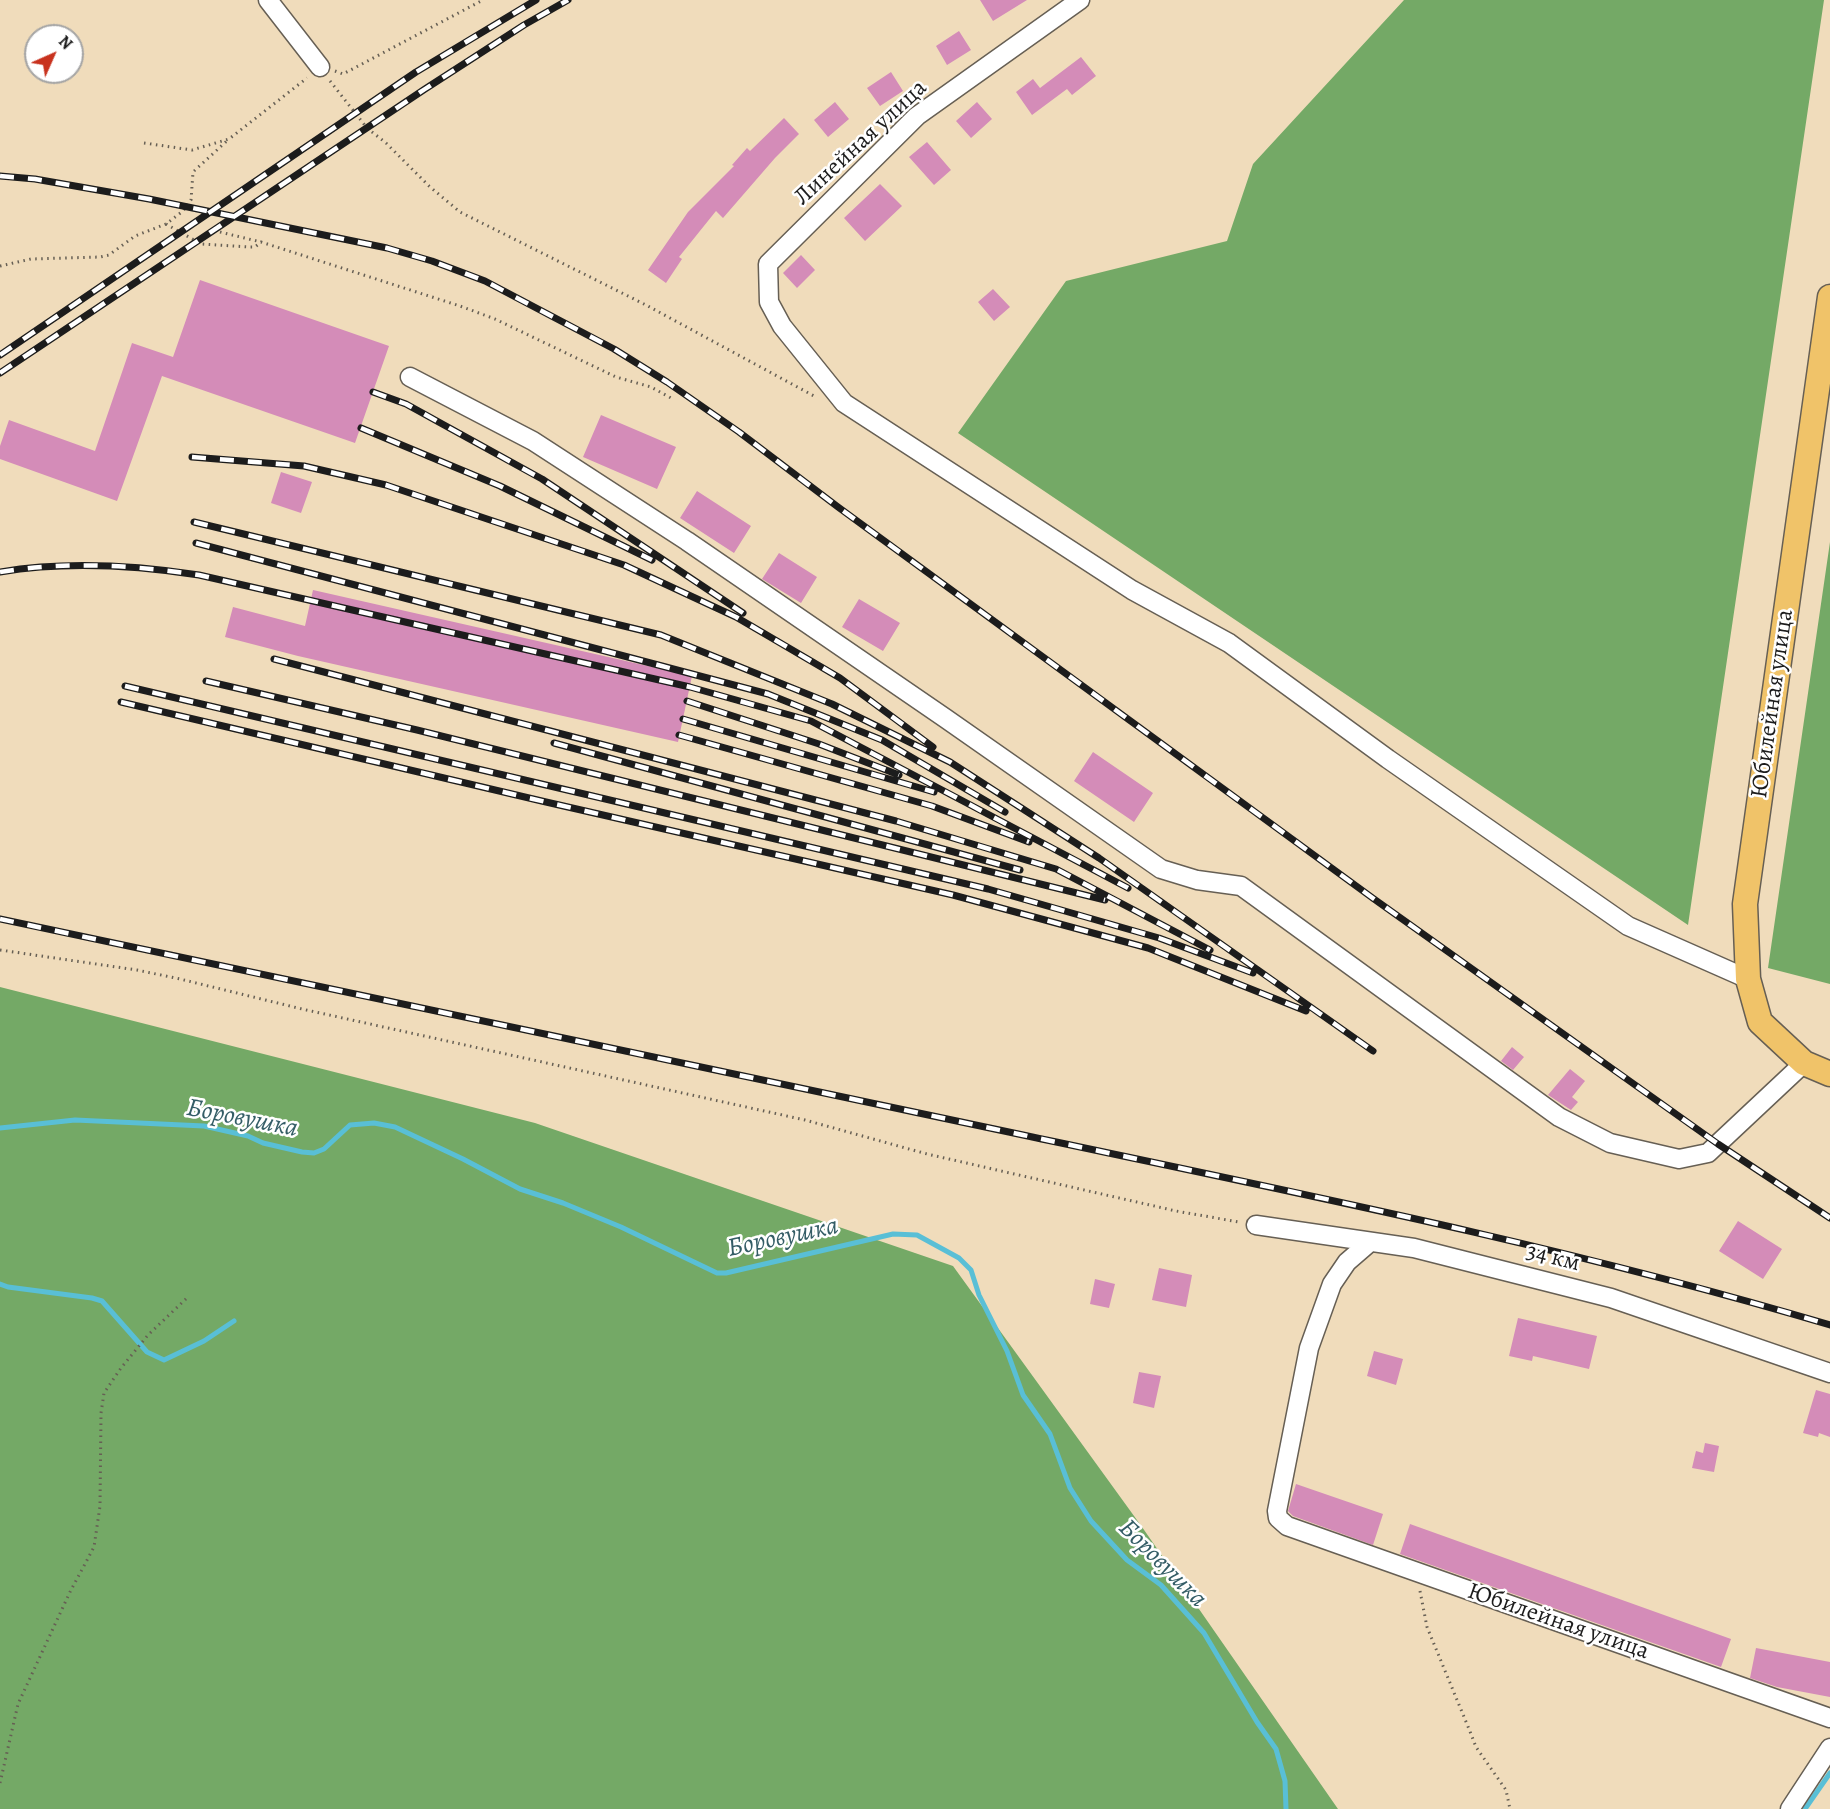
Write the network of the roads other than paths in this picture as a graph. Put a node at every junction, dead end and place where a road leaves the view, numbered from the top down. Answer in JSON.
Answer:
{"nodes":[{"id":1,"x":268,"y":0,"type":"edge"},
{"id":2,"x":1080,"y":0,"type":"edge"},
{"id":3,"x":320,"y":67,"type":"road end"},
{"id":4,"x":1830,"y":297,"type":"edge"},
{"id":5,"x":410,"y":377,"type":"dead end"},
{"id":6,"x":1748,"y":979,"type":"junction"},
{"id":7,"x":1804,"y":1063,"type":"junction"},
{"id":8,"x":1830,"y":1074,"type":"edge"},
{"id":9,"x":1256,"y":1225,"type":"road end"},
{"id":10,"x":1369,"y":1242,"type":"junction"},
{"id":11,"x":1830,"y":1373,"type":"edge"},
{"id":12,"x":1830,"y":1718,"type":"edge"},
{"id":13,"x":1830,"y":1748,"type":"edge"},
{"id":14,"x":1790,"y":1809,"type":"edge"}],
"edges":[{"from":1,"to":3,"type":"street"},
{"from":2,"to":6,"type":"street","name":"Линейная улица"},
{"from":4,"to":6,"type":"main road","name":"Юбилейная улица"},
{"from":5,"to":7,"type":"street"},
{"from":6,"to":7,"type":"main road","name":"Юбилейная улица"},
{"from":7,"to":8,"type":"main road","name":"Юбилейная улица"},
{"from":9,"to":10,"type":"street","name":"34 км"},
{"from":10,"to":11,"type":"street","name":"34 км"},
{"from":10,"to":12,"type":"street","name":"Юбилейная улица"},
{"from":13,"to":14,"type":"street"}]}
